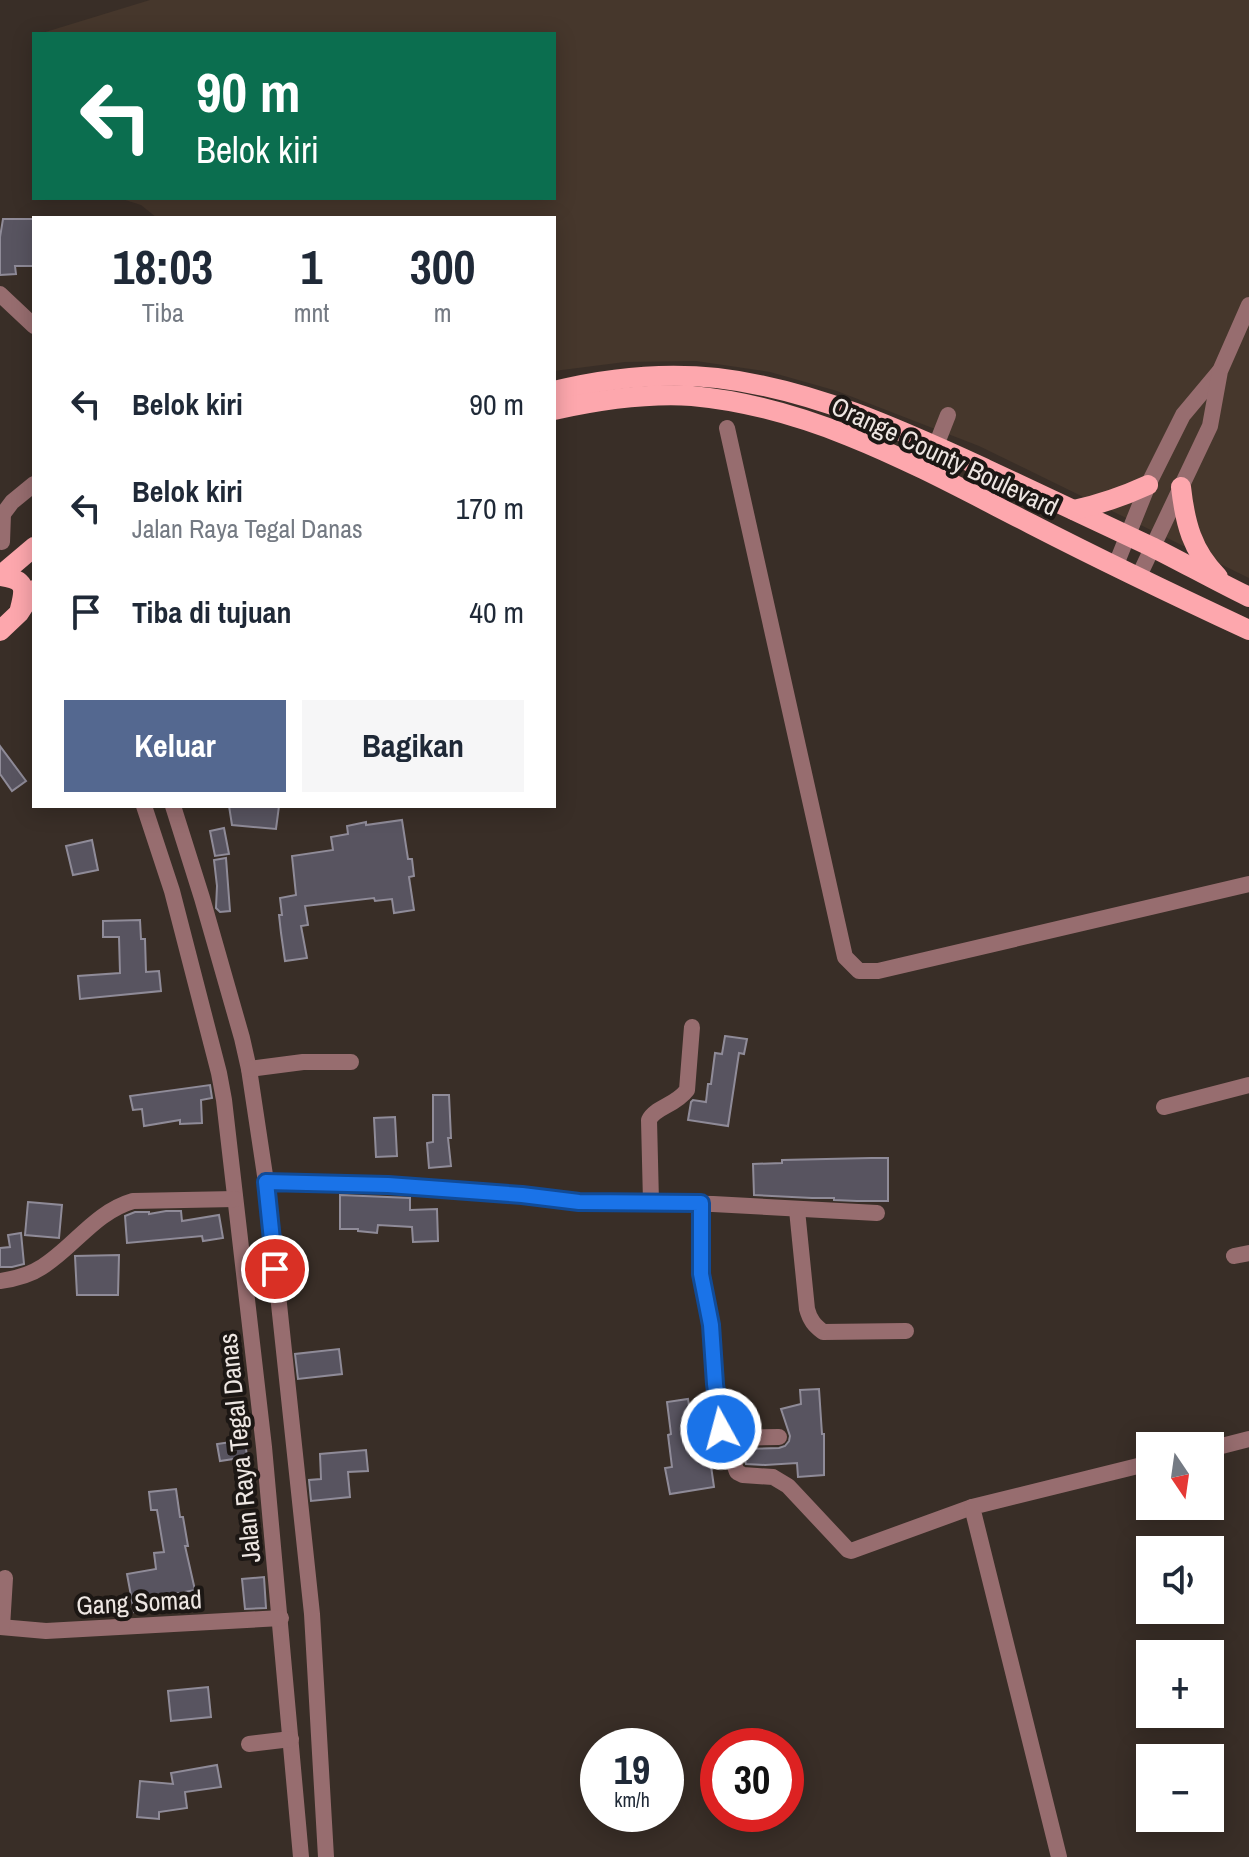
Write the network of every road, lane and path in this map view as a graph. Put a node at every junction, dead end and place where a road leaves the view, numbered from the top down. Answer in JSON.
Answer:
{"nodes":[{"id":1,"x":0,"y":294,"type":"edge"},
{"id":2,"x":1249,"y":305,"type":"edge"},
{"id":3,"x":32,"y":324,"type":"edge"},
{"id":4,"x":1220,"y":371,"type":"junction"},
{"id":5,"x":556,"y":391,"type":"edge"},
{"id":6,"x":556,"y":410,"type":"edge"},
{"id":7,"x":948,"y":415,"type":"dead end"},
{"id":8,"x":727,"y":428,"type":"dead end"},
{"id":9,"x":935,"y":446,"type":"junction"},
{"id":10,"x":926,"y":471,"type":"junction"},
{"id":11,"x":1148,"y":485,"type":"junction"},
{"id":12,"x":32,"y":486,"type":"edge"},
{"id":13,"x":1181,"y":487,"type":"junction"},
{"id":14,"x":1074,"y":510,"type":"junction"},
{"id":15,"x":1128,"y":537,"type":"junction"},
{"id":16,"x":1,"y":541,"type":"edge"},
{"id":17,"x":1152,"y":548,"type":"junction"},
{"id":18,"x":32,"y":549,"type":"edge"},
{"id":19,"x":17,"y":562,"type":"junction"},
{"id":20,"x":1115,"y":567,"type":"junction"},
{"id":21,"x":0,"y":576,"type":"edge"},
{"id":22,"x":1138,"y":578,"type":"junction"},
{"id":23,"x":1229,"y":588,"type":"junction"},
{"id":24,"x":1249,"y":597,"type":"edge"},
{"id":25,"x":27,"y":608,"type":"edge"},
{"id":26,"x":1249,"y":630,"type":"edge"},
{"id":27,"x":0,"y":631,"type":"edge"},
{"id":28,"x":145,"y":808,"type":"edge"},
{"id":29,"x":174,"y":808,"type":"edge"},
{"id":30,"x":1249,"y":884,"type":"edge"},
{"id":31,"x":692,"y":1027,"type":"dead end"},
{"id":32,"x":351,"y":1062,"type":"dead end"},
{"id":33,"x":249,"y":1069,"type":"junction"},
{"id":34,"x":1249,"y":1085,"type":"edge"},
{"id":35,"x":1164,"y":1107,"type":"dead end"},
{"id":36,"x":257,"y":1120,"type":"junction"},
{"id":37,"x":227,"y":1124,"type":"junction"},
{"id":38,"x":266,"y":1182,"type":"junction"},
{"id":39,"x":235,"y":1199,"type":"junction"},
{"id":40,"x":651,"y":1202,"type":"junction"},
{"id":41,"x":701,"y":1203,"type":"junction"},
{"id":42,"x":797,"y":1210,"type":"junction"},
{"id":43,"x":877,"y":1213,"type":"dead end"},
{"id":44,"x":0,"y":1281,"type":"edge"},
{"id":45,"x":906,"y":1331,"type":"dead end"},
{"id":46,"x":779,"y":1437,"type":"dead end"},
{"id":47,"x":725,"y":1438,"type":"junction"},
{"id":48,"x":1249,"y":1439,"type":"edge"},
{"id":49,"x":293,"y":1444,"type":"junction"},
{"id":50,"x":1224,"y":1445,"type":"edge"},
{"id":51,"x":264,"y":1447,"type":"junction"},
{"id":52,"x":1136,"y":1466,"type":"edge"},
{"id":53,"x":972,"y":1507,"type":"junction"},
{"id":54,"x":5,"y":1578,"type":"dead end"},
{"id":55,"x":281,"y":1618,"type":"junction"},
{"id":56,"x":1,"y":1627,"type":"edge"},
{"id":57,"x":291,"y":1739,"type":"junction"},
{"id":58,"x":249,"y":1744,"type":"dead end"},
{"id":59,"x":301,"y":1857,"type":"edge"},
{"id":60,"x":326,"y":1857,"type":"edge"},
{"id":61,"x":1059,"y":1857,"type":"edge"}],
"edges":[{"from":1,"to":3,"type":"street"},
{"from":2,"to":4,"type":"street"},
{"from":4,"to":11,"type":"street"},
{"from":4,"to":13,"type":"street"},
{"from":5,"to":9,"type":"main road","name":"Orange County Boulevard"},
{"from":6,"to":10,"type":"main road","name":"Orange County Boulevard"},
{"from":7,"to":9,"type":"street"},
{"from":8,"to":30,"type":"street"},
{"from":9,"to":10,"type":"street"},
{"from":9,"to":14,"type":"main road","name":"Orange County Boulevard"},
{"from":10,"to":20,"type":"main road","name":"Orange County Boulevard"},
{"from":11,"to":14,"type":"main road"},
{"from":11,"to":15,"type":"street"},
{"from":12,"to":16,"type":"street"},
{"from":13,"to":17,"type":"street"},
{"from":13,"to":23,"type":"main road"},
{"from":14,"to":15,"type":"main road","name":"Orange County Boulevard"},
{"from":15,"to":17,"type":"main road","name":"Orange County Boulevard"},
{"from":15,"to":20,"type":"street"},
{"from":16,"to":19,"type":"street"},
{"from":17,"to":22,"type":"street"},
{"from":17,"to":23,"type":"main road","name":"Orange County Boulevard"},
{"from":18,"to":19,"type":"main road"},
{"from":19,"to":21,"type":"main road"},
{"from":20,"to":22,"type":"main road","name":"Orange County Boulevard"},
{"from":21,"to":25,"type":"main road"},
{"from":22,"to":26,"type":"main road","name":"Orange County Boulevard"},
{"from":23,"to":24,"type":"main road","name":"Orange County Boulevard"},
{"from":25,"to":27,"type":"main road"},
{"from":28,"to":37,"type":"street","name":"Jalan Raya Tegal Danas"},
{"from":29,"to":33,"type":"street","name":"Jalan Raya Tegal Danas"},
{"from":31,"to":40,"type":"street"},
{"from":32,"to":33,"type":"street"},
{"from":33,"to":36,"type":"street","name":"Jalan Raya Tegal Danas"},
{"from":34,"to":35,"type":"street"},
{"from":36,"to":37,"type":"street"},
{"from":36,"to":38,"type":"street","name":"Jalan Raya Tegal Danas"},
{"from":37,"to":39,"type":"street","name":"Jalan Raya Tegal Danas"},
{"from":38,"to":40,"type":"street"},
{"from":38,"to":49,"type":"street","name":"Jalan Raya Tegal Danas"},
{"from":39,"to":44,"type":"street"},
{"from":39,"to":51,"type":"street","name":"Jalan Raya Tegal Danas"},
{"from":40,"to":41,"type":"street"},
{"from":41,"to":42,"type":"street"},
{"from":41,"to":47,"type":"street"},
{"from":42,"to":43,"type":"street"},
{"from":42,"to":45,"type":"street"},
{"from":46,"to":47,"type":"street"},
{"from":47,"to":53,"type":"street"},
{"from":48,"to":50,"type":"street"},
{"from":49,"to":51,"type":"street"},
{"from":49,"to":60,"type":"street","name":"Jalan Raya Tegal Danas"},
{"from":51,"to":55,"type":"street","name":"Jalan Raya Tegal Danas"},
{"from":52,"to":53,"type":"street"},
{"from":53,"to":61,"type":"street"},
{"from":54,"to":56,"type":"street"},
{"from":55,"to":56,"type":"street","name":"Gang Somad"},
{"from":55,"to":57,"type":"street","name":"Jalan Raya Tegal Danas"},
{"from":57,"to":58,"type":"street"},
{"from":57,"to":59,"type":"street","name":"Jalan Raya Tegal Danas"}]}
